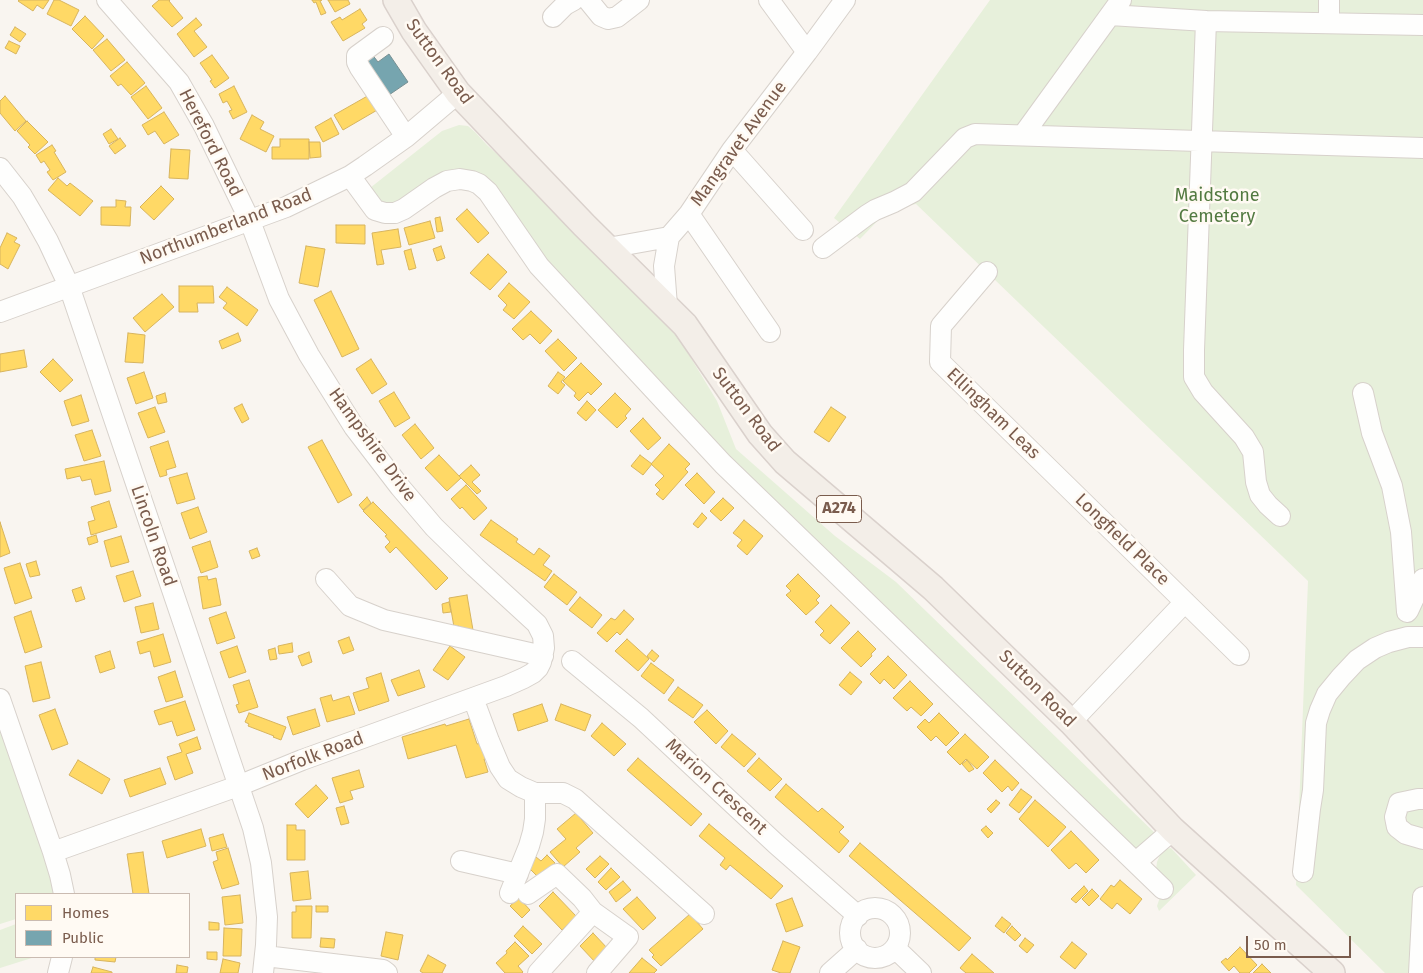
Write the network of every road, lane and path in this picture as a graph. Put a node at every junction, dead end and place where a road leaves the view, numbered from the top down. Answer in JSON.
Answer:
{"nodes":[{"id":1,"x":108,"y":0,"type":"edge"},
{"id":2,"x":396,"y":0,"type":"edge"},
{"id":3,"x":574,"y":0,"type":"edge"},
{"id":4,"x":588,"y":0,"type":"edge"},
{"id":5,"x":638,"y":0,"type":"edge"},
{"id":6,"x":769,"y":0,"type":"edge"},
{"id":7,"x":845,"y":0,"type":"edge"},
{"id":8,"x":1329,"y":0,"type":"edge"},
{"id":9,"x":1115,"y":8,"type":"edge"},
{"id":10,"x":553,"y":17,"type":"dead end"},
{"id":11,"x":1206,"y":21,"type":"junction"},
{"id":12,"x":1329,"y":23,"type":"junction"},
{"id":13,"x":1423,"y":25,"type":"edge"},
{"id":14,"x":383,"y":37,"type":"dead end"},
{"id":15,"x":807,"y":52,"type":"junction"},
{"id":16,"x":458,"y":93,"type":"junction"},
{"id":17,"x":1023,"y":135,"type":"junction"},
{"id":18,"x":406,"y":137,"type":"junction"},
{"id":19,"x":1201,"y":140,"type":"junction"},
{"id":20,"x":1423,"y":148,"type":"edge"},
{"id":21,"x":732,"y":150,"type":"junction"},
{"id":22,"x":0,"y":168,"type":"edge"},
{"id":23,"x":350,"y":176,"type":"junction"},
{"id":24,"x":689,"y":214,"type":"junction"},
{"id":25,"x":250,"y":221,"type":"junction"},
{"id":26,"x":803,"y":230,"type":"dead end"},
{"id":27,"x":669,"y":237,"type":"junction"},
{"id":28,"x":608,"y":248,"type":"junction"},
{"id":29,"x":823,"y":248,"type":"dead end"},
{"id":30,"x":988,"y":272,"type":"dead end"},
{"id":31,"x":69,"y":286,"type":"junction"},
{"id":32,"x":667,"y":306,"type":"junction"},
{"id":33,"x":0,"y":312,"type":"edge"},
{"id":34,"x":770,"y":332,"type":"dead end"},
{"id":35,"x":1362,"y":393,"type":"dead end"},
{"id":36,"x":1058,"y":478,"type":"joint"},
{"id":37,"x":1280,"y":516,"type":"dead end"},
{"id":38,"x":326,"y":579,"type":"dead end"},
{"id":39,"x":1423,"y":579,"type":"edge"},
{"id":40,"x":1186,"y":602,"type":"junction"},
{"id":41,"x":1407,"y":612,"type":"junction"},
{"id":42,"x":1416,"y":637,"type":"edge"},
{"id":43,"x":1239,"y":655,"type":"dead end"},
{"id":44,"x":543,"y":656,"type":"junction"},
{"id":45,"x":572,"y":661,"type":"dead end"},
{"id":46,"x":473,"y":698,"type":"junction"},
{"id":47,"x":0,"y":699,"type":"edge"},
{"id":48,"x":1071,"y":722,"type":"junction"},
{"id":49,"x":238,"y":786,"type":"junction"},
{"id":50,"x":535,"y":793,"type":"junction"},
{"id":51,"x":1423,"y":799,"type":"edge"},
{"id":52,"x":1173,"y":830,"type":"junction"},
{"id":53,"x":1423,"y":839,"type":"edge"},
{"id":54,"x":53,"y":852,"type":"junction"},
{"id":55,"x":461,"y":861,"type":"dead end"},
{"id":56,"x":1136,"y":862,"type":"junction"},
{"id":57,"x":1304,"y":872,"type":"dead end"},
{"id":58,"x":518,"y":874,"type":"junction"},
{"id":59,"x":1163,"y":889,"type":"dead end"},
{"id":60,"x":64,"y":893,"type":"edge"},
{"id":61,"x":1423,"y":897,"type":"edge"},
{"id":62,"x":587,"y":905,"type":"junction"},
{"id":63,"x":704,"y":914,"type":"dead end"},
{"id":64,"x":858,"y":916,"type":"junction"},
{"id":65,"x":895,"y":948,"type":"junction"},
{"id":66,"x":857,"y":950,"type":"junction"},
{"id":67,"x":62,"y":958,"type":"edge"},
{"id":68,"x":264,"y":964,"type":"edge"},
{"id":69,"x":58,"y":973,"type":"edge"},
{"id":70,"x":387,"y":973,"type":"edge"},
{"id":71,"x":538,"y":973,"type":"edge"},
{"id":72,"x":597,"y":973,"type":"edge"},
{"id":73,"x":830,"y":973,"type":"edge"},
{"id":74,"x":921,"y":973,"type":"edge"},
{"id":75,"x":1332,"y":973,"type":"edge"},
{"id":76,"x":1420,"y":973,"type":"edge"}],
"edges":[{"from":1,"to":25,"type":"street","name":"Hereford Road"},
{"from":2,"to":16,"type":"main road","name":"Sutton Road","number":"A274"},
{"from":3,"to":10,"type":"street"},
{"from":4,"to":5,"type":"street"},
{"from":6,"to":15,"type":"street"},
{"from":7,"to":15,"type":"street","name":"Mangravet Avenue"},
{"from":8,"to":12,"type":"street"},
{"from":9,"to":11,"type":"street"},
{"from":9,"to":17,"type":"street"},
{"from":11,"to":12,"type":"street"},
{"from":11,"to":19,"type":"street"},
{"from":12,"to":13,"type":"street"},
{"from":14,"to":18,"type":"street"},
{"from":15,"to":21,"type":"street","name":"Mangravet Avenue"},
{"from":16,"to":18,"type":"street","name":"Northumberland Road"},
{"from":16,"to":28,"type":"main road","name":"Sutton Road","number":"A274"},
{"from":17,"to":19,"type":"street"},
{"from":17,"to":29,"type":"street"},
{"from":18,"to":23,"type":"street","name":"Northumberland Road"},
{"from":19,"to":20,"type":"street"},
{"from":19,"to":37,"type":"street"},
{"from":21,"to":24,"type":"street","name":"Mangravet Avenue"},
{"from":21,"to":26,"type":"street"},
{"from":22,"to":31,"type":"street","name":"Lincoln Road"},
{"from":23,"to":25,"type":"street","name":"Northumberland Road"},
{"from":23,"to":56,"type":"street"},
{"from":24,"to":27,"type":"street","name":"Mangravet Avenue"},
{"from":24,"to":34,"type":"street"},
{"from":25,"to":31,"type":"street","name":"Northumberland Road"},
{"from":25,"to":44,"type":"street","name":"Hampshire Drive"},
{"from":27,"to":28,"type":"street"},
{"from":27,"to":32,"type":"street"},
{"from":28,"to":32,"type":"main road","name":"Sutton Road","number":"A274"},
{"from":30,"to":36,"type":"street","name":"Ellingham Leas"},
{"from":31,"to":33,"type":"street","name":"Northumberland Road"},
{"from":31,"to":49,"type":"street","name":"Lincoln Road"},
{"from":32,"to":48,"type":"main road","name":"Sutton Road","number":"A274"},
{"from":35,"to":41,"type":"street"},
{"from":36,"to":40,"type":"street","name":"Longfield Place"},
{"from":38,"to":44,"type":"street"},
{"from":39,"to":41,"type":"street"},
{"from":40,"to":43,"type":"street","name":"Longfield Place"},
{"from":40,"to":48,"type":"street"},
{"from":41,"to":42,"type":"street"},
{"from":42,"to":57,"type":"street"},
{"from":44,"to":46,"type":"street","name":"Norfolk Road"},
{"from":45,"to":64,"type":"street","name":"Marion Crescent"},
{"from":46,"to":49,"type":"street","name":"Norfolk Road"},
{"from":46,"to":50,"type":"street"},
{"from":47,"to":54,"type":"street"},
{"from":48,"to":52,"type":"main road","name":"Sutton Road","number":"A274"},
{"from":49,"to":54,"type":"street","name":"Norfolk Road"},
{"from":49,"to":68,"type":"street","name":"Lincoln Road"},
{"from":50,"to":58,"type":"street"},
{"from":50,"to":63,"type":"street"},
{"from":51,"to":53,"type":"street"},
{"from":52,"to":56,"type":"street"},
{"from":52,"to":75,"type":"main road","name":"Sutton Road","number":"A274"},
{"from":54,"to":60,"type":"street"},
{"from":55,"to":58,"type":"street"},
{"from":56,"to":59,"type":"street"},
{"from":58,"to":62,"type":"street"},
{"from":61,"to":76,"type":"street"},
{"from":62,"to":71,"type":"street"},
{"from":62,"to":72,"type":"street"},
{"from":64,"to":65,"type":"street"},
{"from":64,"to":66,"type":"street"},
{"from":65,"to":66,"type":"street"},
{"from":65,"to":74,"type":"street"},
{"from":66,"to":73,"type":"street"},
{"from":67,"to":69,"type":"street"},
{"from":68,"to":70,"type":"street"}]}
